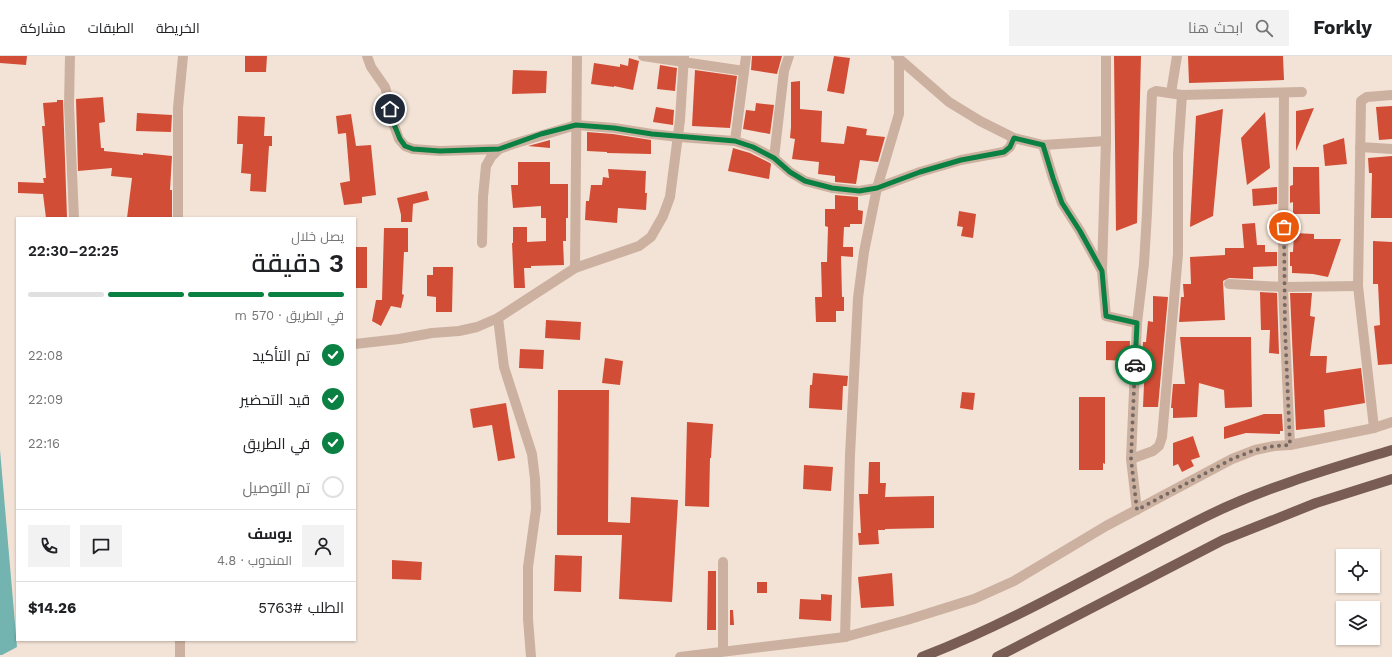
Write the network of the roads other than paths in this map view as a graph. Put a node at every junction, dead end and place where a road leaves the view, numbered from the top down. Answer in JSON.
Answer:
{"nodes":[{"id":1,"x":70,"y":56,"type":"edge"},
{"id":2,"x":184,"y":56,"type":"edge"},
{"id":3,"x":367,"y":56,"type":"edge"},
{"id":4,"x":577,"y":56,"type":"edge"},
{"id":5,"x":643,"y":56,"type":"edge"},
{"id":6,"x":746,"y":56,"type":"edge"},
{"id":7,"x":789,"y":56,"type":"edge"},
{"id":8,"x":1106,"y":56,"type":"edge"},
{"id":9,"x":1177,"y":56,"type":"edge"},
{"id":10,"x":898,"y":57,"type":"edge"},
{"id":11,"x":685,"y":59,"type":"edge"},
{"id":12,"x":744,"y":71,"type":"junction"},
{"id":13,"x":1302,"y":92,"type":"dead end"},
{"id":14,"x":1170,"y":93,"type":"junction"},
{"id":15,"x":1284,"y":93,"type":"junction"},
{"id":16,"x":1182,"y":95,"type":"junction"},
{"id":17,"x":1392,"y":95,"type":"edge"},
{"id":18,"x":576,"y":125,"type":"junction"},
{"id":19,"x":679,"y":137,"type":"junction"},
{"id":20,"x":1014,"y":138,"type":"junction"},
{"id":21,"x":735,"y":141,"type":"junction"},
{"id":22,"x":1106,"y":141,"type":"junction"},
{"id":23,"x":1043,"y":145,"type":"junction"},
{"id":24,"x":1360,"y":147,"type":"junction"},
{"id":25,"x":499,"y":149,"type":"junction"},
{"id":26,"x":1392,"y":149,"type":"edge"},
{"id":27,"x":774,"y":158,"type":"junction"},
{"id":28,"x":877,"y":188,"type":"junction"},
{"id":29,"x":74,"y":217,"type":"edge"},
{"id":30,"x":178,"y":217,"type":"edge"},
{"id":31,"x":482,"y":243,"type":"dead end"},
{"id":32,"x":575,"y":268,"type":"junction"},
{"id":33,"x":1102,"y":271,"type":"junction"},
{"id":34,"x":1229,"y":284,"type":"dead end"},
{"id":35,"x":1358,"y":286,"type":"junction"},
{"id":36,"x":1284,"y":287,"type":"junction"},
{"id":37,"x":498,"y":318,"type":"junction"},
{"id":38,"x":1137,"y":323,"type":"junction"},
{"id":39,"x":356,"y":344,"type":"edge"},
{"id":40,"x":1392,"y":422,"type":"edge"},
{"id":41,"x":1374,"y":428,"type":"junction"},
{"id":42,"x":1290,"y":445,"type":"junction"},
{"id":43,"x":1392,"y":450,"type":"edge"},
{"id":44,"x":1131,"y":459,"type":"junction"},
{"id":45,"x":1392,"y":479,"type":"edge"},
{"id":46,"x":1137,"y":510,"type":"junction"},
{"id":47,"x":723,"y":562,"type":"dead end"},
{"id":48,"x":846,"y":637,"type":"junction"},
{"id":49,"x":180,"y":641,"type":"edge"},
{"id":50,"x":723,"y":651,"type":"junction"},
{"id":51,"x":180,"y":657,"type":"edge"},
{"id":52,"x":531,"y":657,"type":"edge"},
{"id":53,"x":680,"y":657,"type":"edge"},
{"id":54,"x":922,"y":657,"type":"edge"},
{"id":55,"x":997,"y":657,"type":"edge"}],
"edges":[{"from":1,"to":29,"type":"street"},
{"from":2,"to":30,"type":"street"},
{"from":3,"to":25,"type":"street"},
{"from":4,"to":18,"type":"street"},
{"from":5,"to":11,"type":"street"},
{"from":6,"to":12,"type":"street"},
{"from":7,"to":27,"type":"street"},
{"from":8,"to":22,"type":"street"},
{"from":9,"to":14,"type":"street"},
{"from":10,"to":20,"type":"street"},
{"from":10,"to":28,"type":"street"},
{"from":11,"to":12,"type":"street"},
{"from":11,"to":19,"type":"street"},
{"from":12,"to":21,"type":"street"},
{"from":13,"to":15,"type":"street"},
{"from":14,"to":16,"type":"street"},
{"from":14,"to":38,"type":"street"},
{"from":15,"to":16,"type":"street"},
{"from":15,"to":36,"type":"street"},
{"from":16,"to":44,"type":"street"},
{"from":17,"to":24,"type":"street"},
{"from":18,"to":19,"type":"street"},
{"from":18,"to":25,"type":"street"},
{"from":18,"to":32,"type":"street"},
{"from":19,"to":21,"type":"street"},
{"from":19,"to":32,"type":"street"},
{"from":20,"to":23,"type":"street"},
{"from":20,"to":28,"type":"street"},
{"from":21,"to":27,"type":"street"},
{"from":22,"to":23,"type":"street"},
{"from":22,"to":33,"type":"street"},
{"from":23,"to":33,"type":"street"},
{"from":24,"to":26,"type":"street"},
{"from":24,"to":35,"type":"street"},
{"from":25,"to":31,"type":"street"},
{"from":27,"to":28,"type":"street"},
{"from":28,"to":48,"type":"street"},
{"from":32,"to":37,"type":"street"},
{"from":33,"to":38,"type":"street"},
{"from":34,"to":36,"type":"street"},
{"from":35,"to":36,"type":"street"},
{"from":35,"to":41,"type":"street"},
{"from":36,"to":42,"type":"street"},
{"from":37,"to":39,"type":"street"},
{"from":37,"to":52,"type":"street"},
{"from":38,"to":44,"type":"street"},
{"from":40,"to":41,"type":"street"},
{"from":41,"to":42,"type":"street"},
{"from":42,"to":46,"type":"street"},
{"from":43,"to":54,"type":"main road"},
{"from":44,"to":46,"type":"street"},
{"from":45,"to":55,"type":"main road"},
{"from":46,"to":48,"type":"street"},
{"from":47,"to":50,"type":"street"},
{"from":48,"to":50,"type":"street"},
{"from":49,"to":51,"type":"street"},
{"from":50,"to":53,"type":"street"}]}
